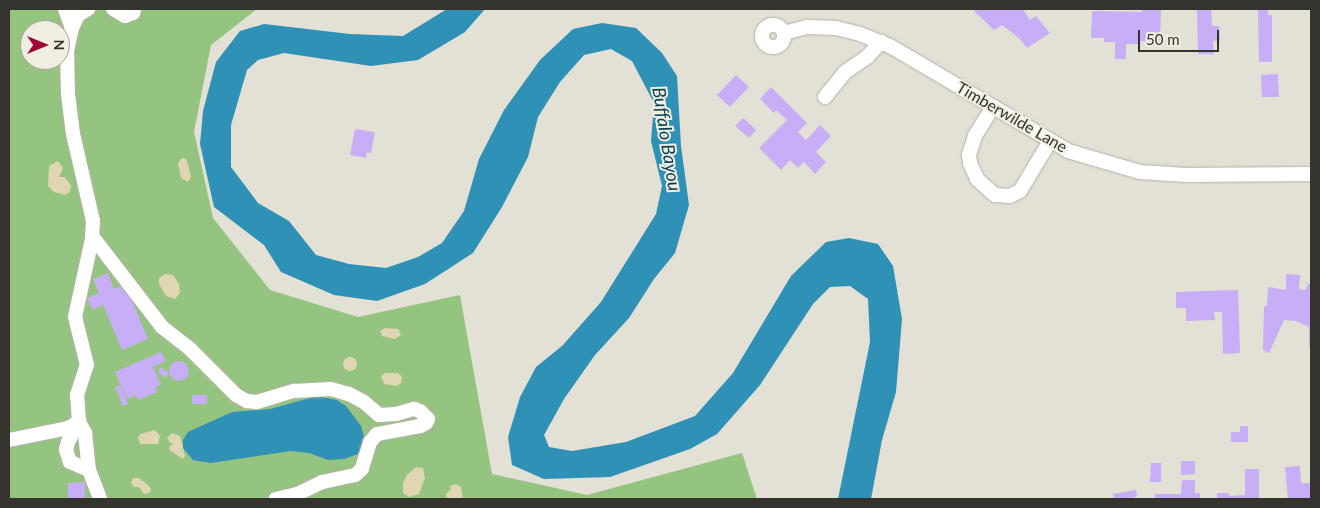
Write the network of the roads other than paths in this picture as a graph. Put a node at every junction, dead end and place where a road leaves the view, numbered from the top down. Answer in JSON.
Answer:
{"nodes":[{"id":1,"x":65,"y":9,"type":"edge"},
{"id":2,"x":88,"y":9,"type":"edge"},
{"id":3,"x":113,"y":9,"type":"edge"},
{"id":4,"x":134,"y":9,"type":"edge"},
{"id":5,"x":72,"y":28,"type":"junction"},
{"id":6,"x":784,"y":32,"type":"dead end"},
{"id":7,"x":881,"y":42,"type":"junction"},
{"id":8,"x":825,"y":97,"type":"dead end"},
{"id":9,"x":993,"y":107,"type":"junction"},
{"id":10,"x":1050,"y":140,"type":"junction"},
{"id":11,"x":1311,"y":174,"type":"edge"},
{"id":12,"x":92,"y":236,"type":"junction"},
{"id":13,"x":380,"y":415,"type":"junction"},
{"id":14,"x":79,"y":422,"type":"junction"},
{"id":15,"x":382,"y":431,"type":"junction"},
{"id":16,"x":9,"y":440,"type":"edge"},
{"id":17,"x":88,"y":470,"type":"junction"},
{"id":18,"x":100,"y":499,"type":"edge"},
{"id":19,"x":276,"y":499,"type":"edge"}],
"edges":[{"from":1,"to":5,"type":"street"},
{"from":2,"to":5,"type":"street"},
{"from":3,"to":4,"type":"street"},
{"from":5,"to":12,"type":"street"},
{"from":6,"to":7,"type":"street","name":"Timberwilde Lane"},
{"from":7,"to":8,"type":"street"},
{"from":7,"to":9,"type":"street","name":"Timberwilde Lane"},
{"from":9,"to":10,"type":"street","name":"Timberwilde Lane"},
{"from":9,"to":10,"type":"street"},
{"from":10,"to":11,"type":"street","name":"Timberwilde Lane"},
{"from":12,"to":13,"type":"street"},
{"from":12,"to":14,"type":"street"},
{"from":13,"to":15,"type":"street"},
{"from":13,"to":15,"type":"street"},
{"from":14,"to":16,"type":"street"},
{"from":14,"to":17,"type":"street"},
{"from":14,"to":17,"type":"street"},
{"from":15,"to":19,"type":"street"},
{"from":17,"to":18,"type":"street"}]}
